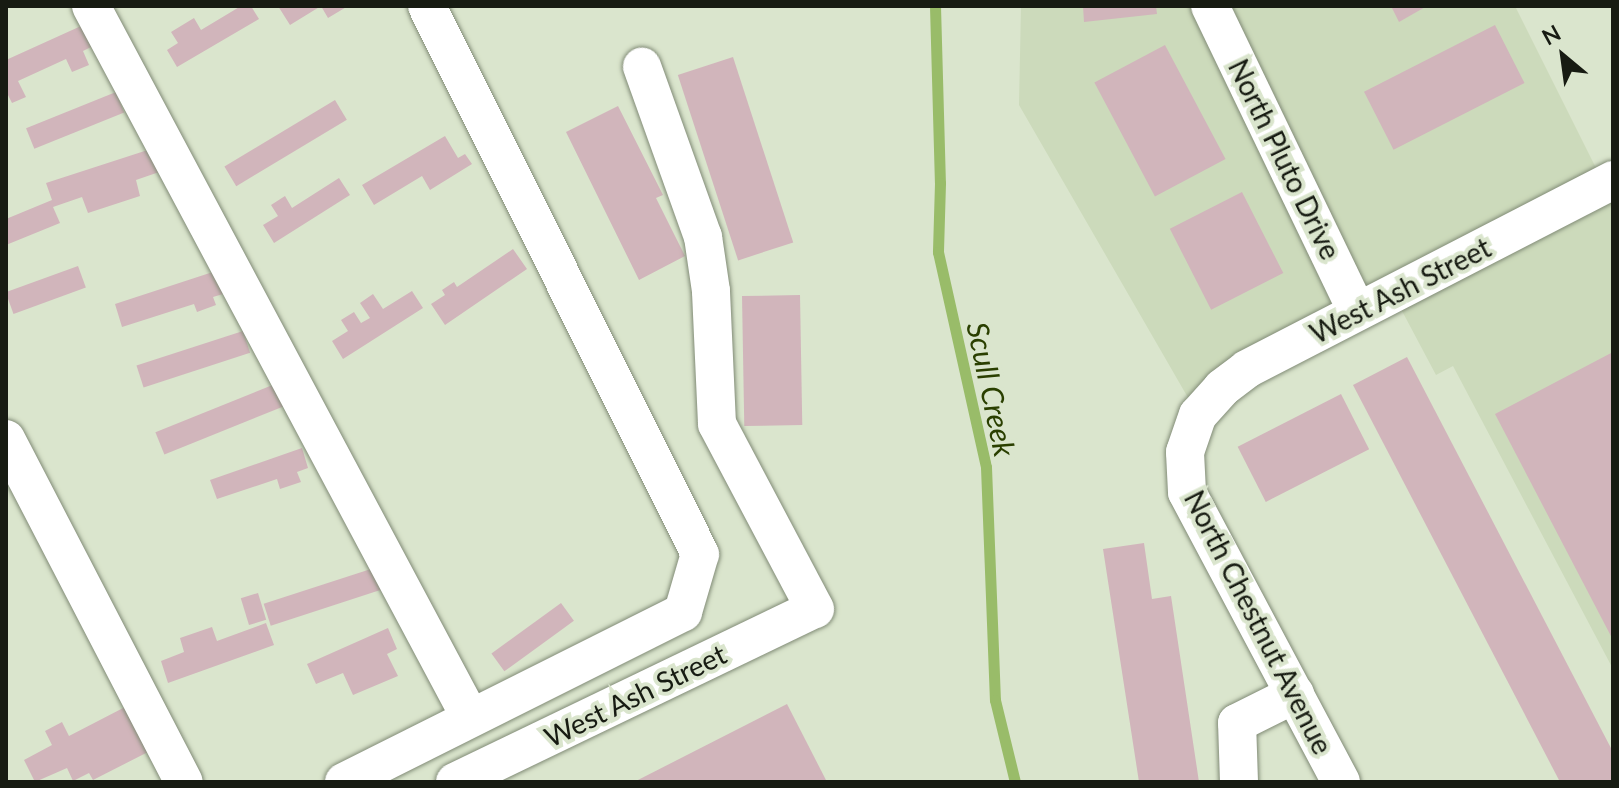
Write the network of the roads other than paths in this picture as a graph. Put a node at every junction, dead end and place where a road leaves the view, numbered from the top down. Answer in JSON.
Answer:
{"nodes":[{"id":1,"x":91,"y":6,"type":"edge"},
{"id":2,"x":427,"y":6,"type":"edge"},
{"id":3,"x":1210,"y":6,"type":"edge"},
{"id":4,"x":642,"y":67,"type":"dead end"},
{"id":5,"x":1613,"y":180,"type":"edge"},
{"id":6,"x":1357,"y":312,"type":"junction"},
{"id":7,"x":1198,"y":415,"type":"joint"},
{"id":8,"x":6,"y":439,"type":"edge"},
{"id":9,"x":1295,"y":694,"type":"junction"},
{"id":10,"x":470,"y":717,"type":"junction"},
{"id":11,"x":184,"y":782,"type":"edge"},
{"id":12,"x":344,"y":782,"type":"edge"},
{"id":13,"x":455,"y":782,"type":"edge"},
{"id":14,"x":1239,"y":782,"type":"edge"},
{"id":15,"x":1341,"y":782,"type":"edge"}],
"edges":[{"from":1,"to":10,"type":"street"},
{"from":2,"to":10,"type":"street"},
{"from":3,"to":6,"type":"street","name":"North Pluto Drive"},
{"from":4,"to":13,"type":"street","name":"West Ash Street"},
{"from":5,"to":6,"type":"street","name":"West Ash Street"},
{"from":6,"to":7,"type":"street","name":"West Ash Street"},
{"from":7,"to":9,"type":"street","name":"North Chestnut Avenue"},
{"from":8,"to":11,"type":"street"},
{"from":9,"to":14,"type":"street"},
{"from":9,"to":15,"type":"street","name":"North Chestnut Avenue"},
{"from":10,"to":12,"type":"street"}]}
